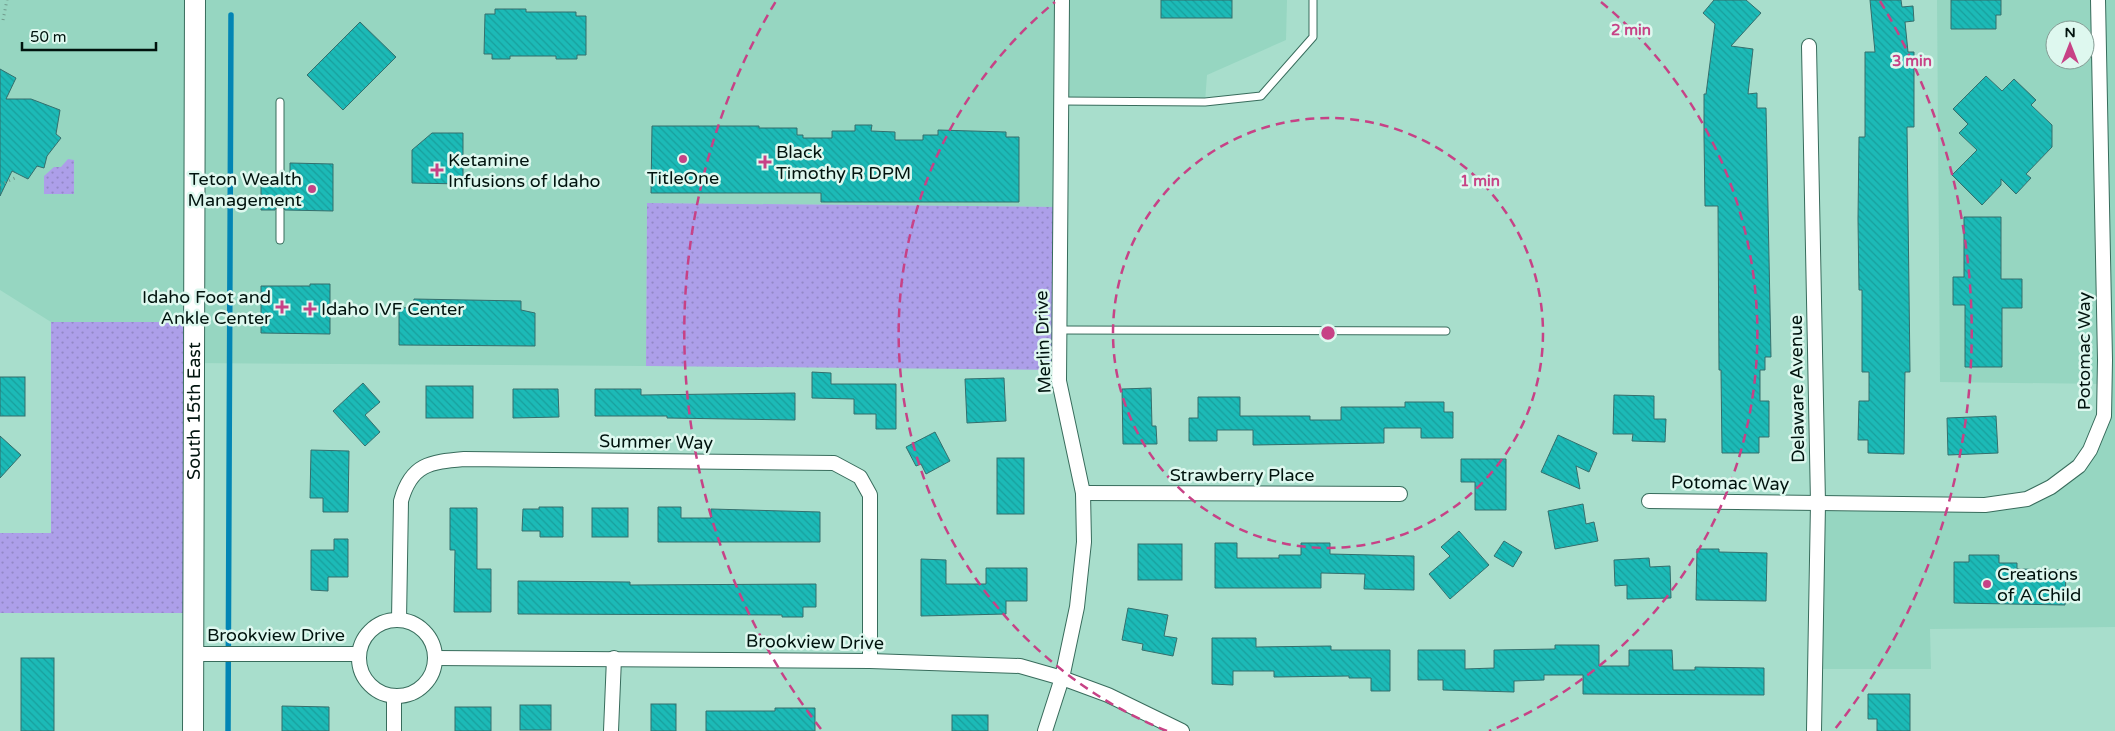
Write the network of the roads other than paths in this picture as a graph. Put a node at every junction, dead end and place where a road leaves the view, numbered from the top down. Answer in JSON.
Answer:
{"nodes":[{"id":1,"x":195,"y":0,"type":"edge"},
{"id":2,"x":1062,"y":0,"type":"edge"},
{"id":3,"x":1313,"y":0,"type":"edge"},
{"id":4,"x":2098,"y":0,"type":"edge"},
{"id":5,"x":1809,"y":46,"type":"dead end"},
{"id":6,"x":1061,"y":101,"type":"junction"},
{"id":7,"x":280,"y":102,"type":"dead end"},
{"id":8,"x":280,"y":182,"type":"dead end"},
{"id":9,"x":2108,"y":206,"type":"edge"},
{"id":10,"x":280,"y":210,"type":"dead end"},
{"id":11,"x":280,"y":240,"type":"dead end"},
{"id":12,"x":1060,"y":330,"type":"junction"},
{"id":13,"x":1446,"y":331,"type":"dead end"},
{"id":14,"x":1084,"y":493,"type":"junction"},
{"id":15,"x":1400,"y":494,"type":"dead end"},
{"id":16,"x":1648,"y":501,"type":"dead end"},
{"id":17,"x":1818,"y":503,"type":"junction"},
{"id":18,"x":399,"y":620,"type":"junction"},
{"id":19,"x":193,"y":654,"type":"junction"},
{"id":20,"x":358,"y":654,"type":"junction"},
{"id":21,"x":435,"y":658,"type":"junction"},
{"id":22,"x":614,"y":658,"type":"junction"},
{"id":23,"x":870,"y":661,"type":"junction"},
{"id":24,"x":1062,"y":678,"type":"junction"},
{"id":25,"x":394,"y":696,"type":"junction"},
{"id":26,"x":193,"y":731,"type":"edge"},
{"id":27,"x":394,"y":731,"type":"edge"},
{"id":28,"x":611,"y":731,"type":"edge"},
{"id":29,"x":1045,"y":731,"type":"edge"},
{"id":30,"x":1182,"y":731,"type":"edge"},
{"id":31,"x":1814,"y":731,"type":"edge"}],
"edges":[{"from":1,"to":19,"type":"main road","name":"South 15th East"},
{"from":2,"to":6,"type":"street","name":"Merlin Drive"},
{"from":3,"to":6,"type":"lane"},
{"from":4,"to":9,"type":"street","name":"Potomac Way"},
{"from":5,"to":17,"type":"street","name":"Delaware Avenue"},
{"from":6,"to":12,"type":"street","name":"Merlin Drive"},
{"from":7,"to":8,"type":"lane"},
{"from":9,"to":17,"type":"street","name":"Potomac Way"},
{"from":10,"to":11,"type":"lane"},
{"from":12,"to":13,"type":"lane"},
{"from":12,"to":14,"type":"street","name":"Merlin Drive"},
{"from":14,"to":15,"type":"street","name":"Strawberry Place"},
{"from":14,"to":24,"type":"street","name":"Merlin Drive"},
{"from":16,"to":17,"type":"street","name":"Potomac Way"},
{"from":17,"to":31,"type":"street","name":"Delaware Avenue"},
{"from":18,"to":20,"type":"street"},
{"from":18,"to":21,"type":"street"},
{"from":18,"to":23,"type":"street","name":"Summer Way"},
{"from":19,"to":20,"type":"street","name":"Brookview Drive"},
{"from":19,"to":26,"type":"main road","name":"South 15th East"},
{"from":20,"to":25,"type":"street"},
{"from":21,"to":22,"type":"street","name":"Brookview Drive"},
{"from":21,"to":25,"type":"street"},
{"from":22,"to":23,"type":"street","name":"Brookview Drive"},
{"from":22,"to":28,"type":"street"},
{"from":23,"to":24,"type":"street","name":"Brookview Drive"},
{"from":24,"to":29,"type":"street","name":"Merlin Drive"},
{"from":24,"to":30,"type":"street","name":"Brookview Drive"},
{"from":25,"to":27,"type":"street"}]}
